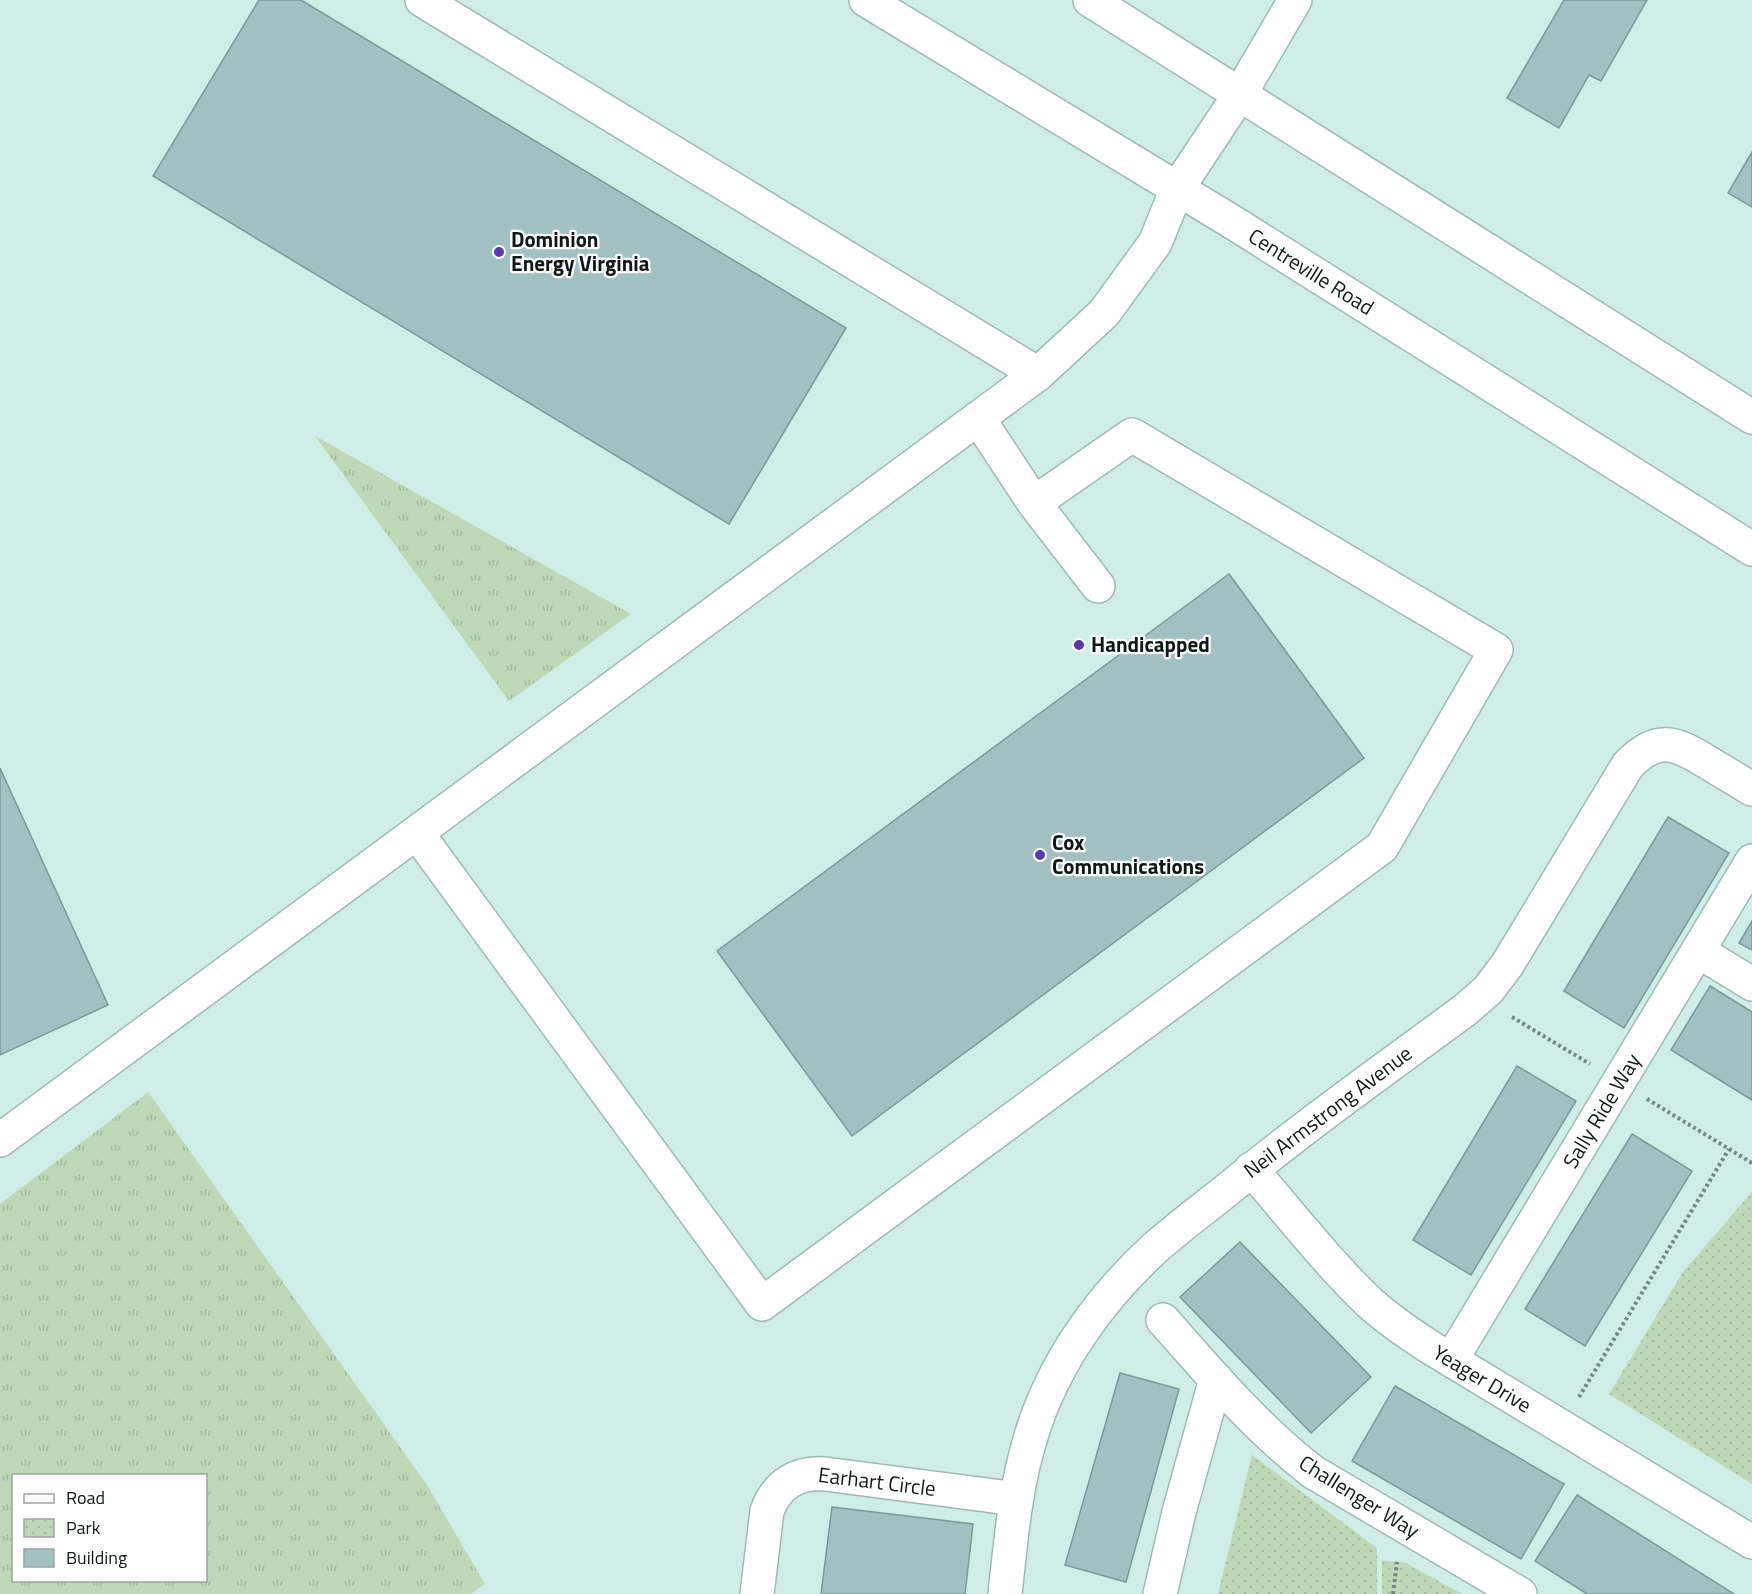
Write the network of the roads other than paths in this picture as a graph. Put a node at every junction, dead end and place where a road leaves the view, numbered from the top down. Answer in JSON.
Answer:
{"nodes":[{"id":1,"x":422,"y":0,"type":"edge"},
{"id":2,"x":866,"y":0,"type":"edge"},
{"id":3,"x":1090,"y":0,"type":"edge"},
{"id":4,"x":1295,"y":0,"type":"edge"},
{"id":5,"x":1240,"y":94,"type":"junction"},
{"id":6,"x":1177,"y":189,"type":"junction"},
{"id":7,"x":1038,"y":374,"type":"junction"},
{"id":8,"x":1752,"y":417,"type":"edge"},
{"id":9,"x":978,"y":418,"type":"junction"},
{"id":10,"x":1034,"y":503,"type":"junction"},
{"id":11,"x":1752,"y":549,"type":"edge"},
{"id":12,"x":1098,"y":586,"type":"dead end"},
{"id":13,"x":1752,"y":789,"type":"edge"},
{"id":14,"x":417,"y":833,"type":"junction"},
{"id":15,"x":1752,"y":861,"type":"edge"},
{"id":16,"x":1698,"y":951,"type":"junction"},
{"id":17,"x":1752,"y":984,"type":"edge"},
{"id":18,"x":0,"y":1140,"type":"edge"},
{"id":19,"x":1251,"y":1169,"type":"junction"},
{"id":20,"x":1163,"y":1320,"type":"dead end"},
{"id":21,"x":1452,"y":1360,"type":"junction"},
{"id":22,"x":1216,"y":1379,"type":"junction"},
{"id":23,"x":1016,"y":1499,"type":"junction"},
{"id":24,"x":1752,"y":1542,"type":"edge"},
{"id":25,"x":757,"y":1594,"type":"edge"},
{"id":26,"x":1005,"y":1594,"type":"edge"},
{"id":27,"x":1160,"y":1594,"type":"edge"},
{"id":28,"x":1520,"y":1594,"type":"edge"}],
"edges":[{"from":1,"to":7,"type":"street"},
{"from":2,"to":6,"type":"street","name":"Centreville Road"},
{"from":3,"to":5,"type":"street"},
{"from":4,"to":5,"type":"street"},
{"from":5,"to":6,"type":"street"},
{"from":5,"to":8,"type":"street"},
{"from":6,"to":7,"type":"street"},
{"from":6,"to":11,"type":"street","name":"Centreville Road"},
{"from":7,"to":9,"type":"street"},
{"from":9,"to":10,"type":"street"},
{"from":9,"to":14,"type":"street"},
{"from":10,"to":12,"type":"street"},
{"from":10,"to":14,"type":"street"},
{"from":13,"to":19,"type":"street","name":"Neil Armstrong Avenue"},
{"from":14,"to":18,"type":"street"},
{"from":15,"to":16,"type":"street","name":"Sally Ride Way"},
{"from":16,"to":17,"type":"street"},
{"from":16,"to":21,"type":"street","name":"Sally Ride Way"},
{"from":19,"to":21,"type":"street","name":"Yeager Drive"},
{"from":19,"to":23,"type":"street","name":"Neil Armstrong Avenue"},
{"from":20,"to":22,"type":"street","name":"Challenger Way"},
{"from":21,"to":24,"type":"street","name":"Yeager Drive"},
{"from":22,"to":27,"type":"street"},
{"from":22,"to":28,"type":"street","name":"Challenger Way"},
{"from":23,"to":25,"type":"street","name":"Earhart Circle"},
{"from":23,"to":26,"type":"street","name":"Neil Armstrong Avenue"}]}
